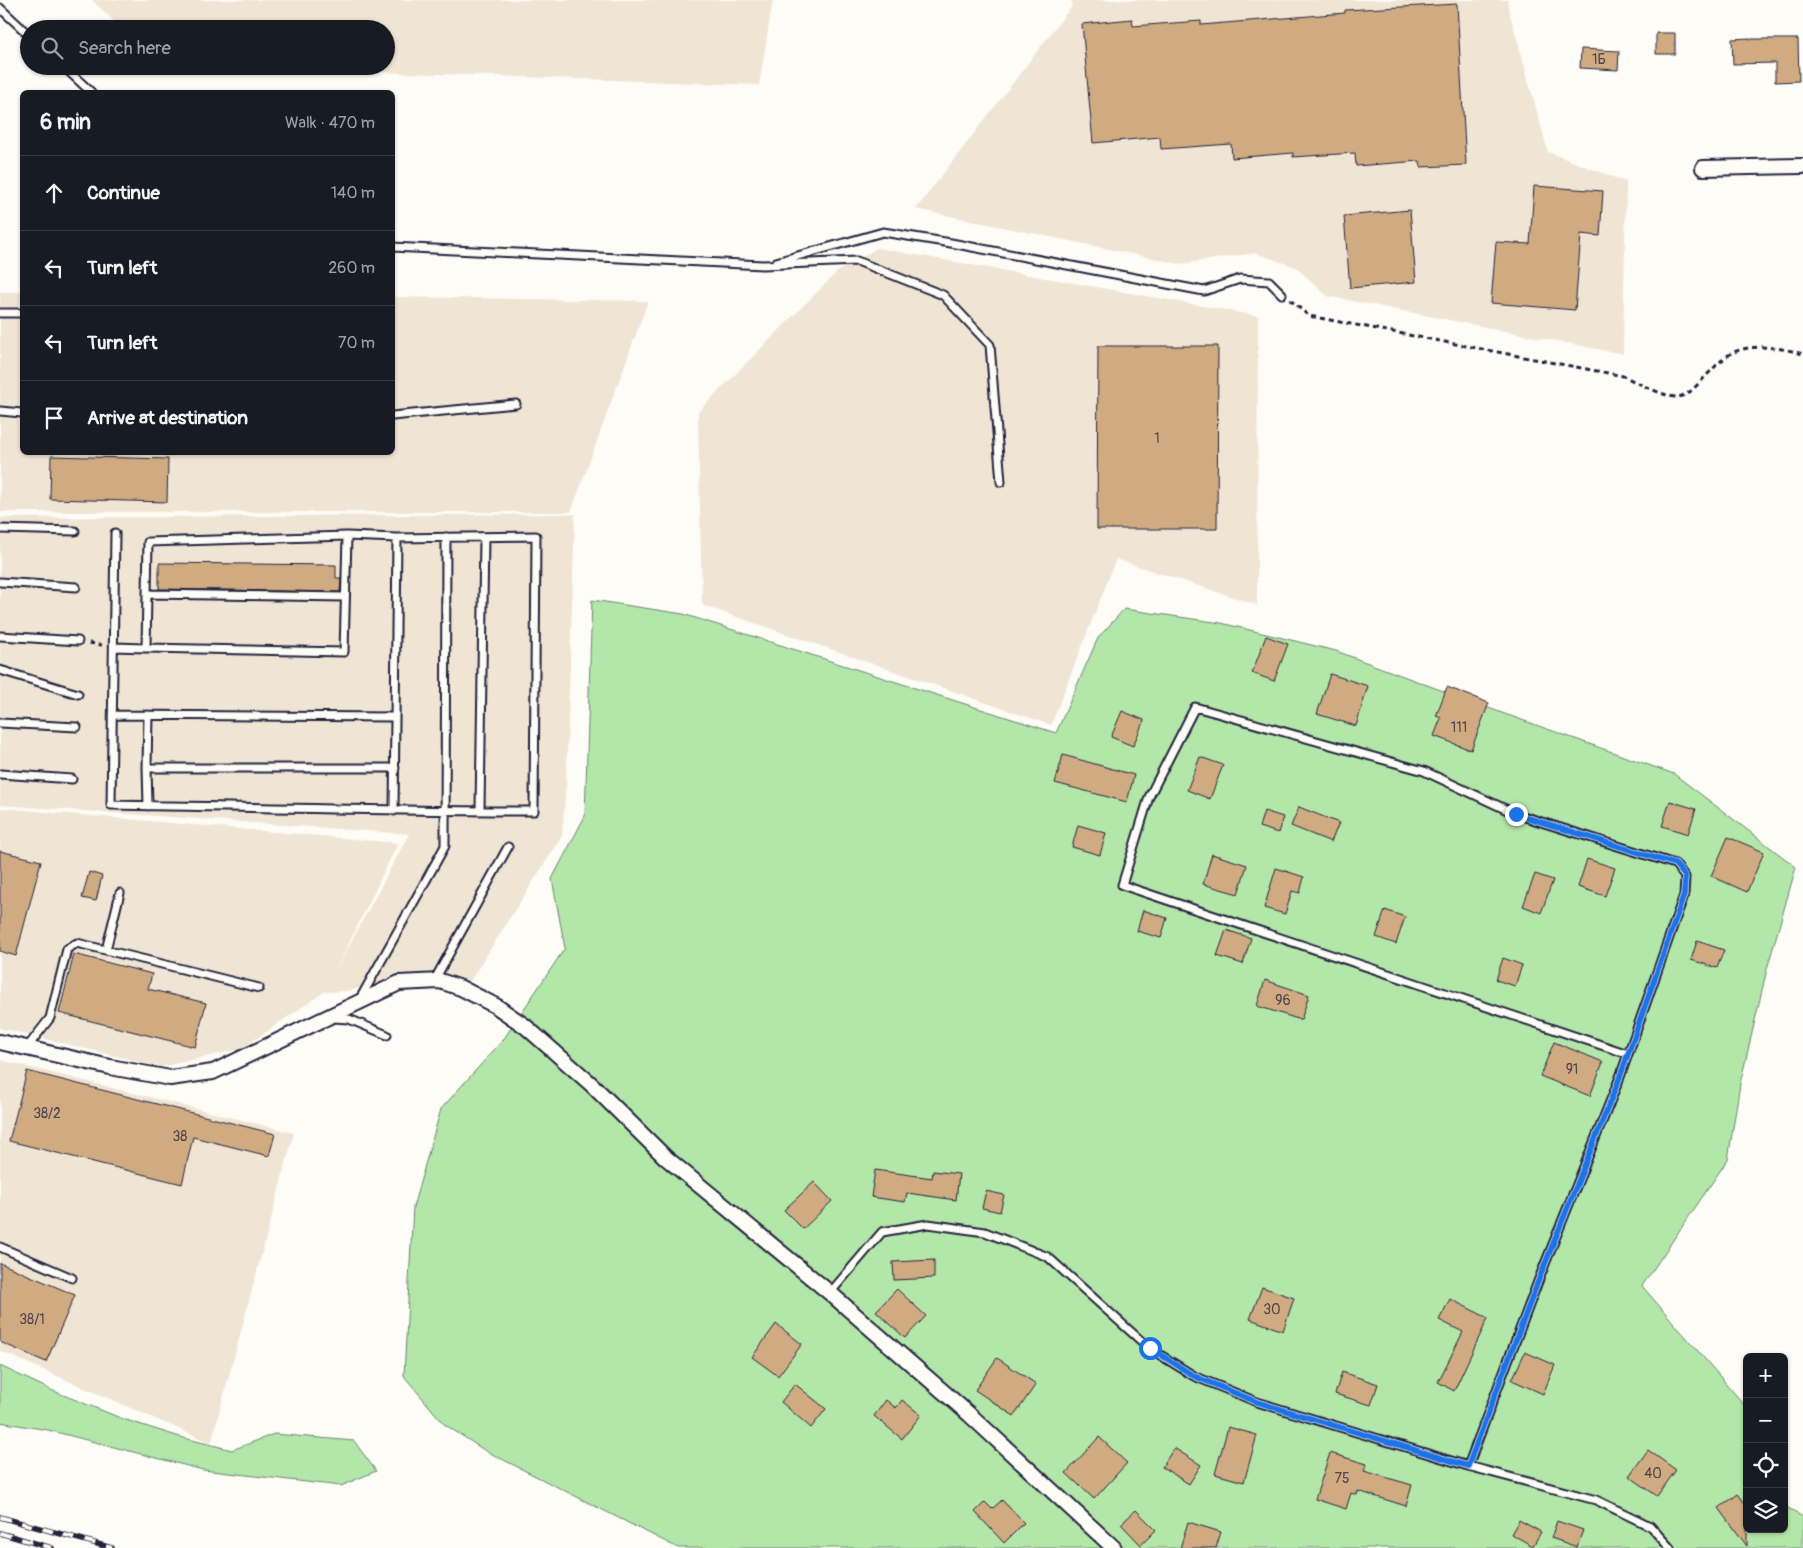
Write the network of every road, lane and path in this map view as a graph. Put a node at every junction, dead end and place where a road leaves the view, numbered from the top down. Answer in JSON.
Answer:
{"nodes":[{"id":1,"x":0,"y":8,"type":"edge"},
{"id":2,"x":20,"y":27,"type":"edge"},
{"id":3,"x":73,"y":75,"type":"edge"},
{"id":4,"x":89,"y":90,"type":"edge"},
{"id":5,"x":1803,"y":166,"type":"edge"},
{"id":6,"x":1703,"y":168,"type":"dead end"},
{"id":7,"x":395,"y":247,"type":"edge"},
{"id":8,"x":763,"y":265,"type":"junction"},
{"id":9,"x":1282,"y":294,"type":"joint"},
{"id":10,"x":20,"y":312,"type":"edge"},
{"id":11,"x":0,"y":313,"type":"edge"},
{"id":12,"x":1803,"y":354,"type":"edge"},
{"id":13,"x":516,"y":404,"type":"dead end"},
{"id":14,"x":0,"y":411,"type":"edge"},
{"id":15,"x":20,"y":413,"type":"edge"},
{"id":16,"x":395,"y":416,"type":"edge"},
{"id":17,"x":1001,"y":482,"type":"dead end"},
{"id":18,"x":0,"y":529,"type":"edge"},
{"id":19,"x":75,"y":531,"type":"dead end"},
{"id":20,"x":115,"y":533,"type":"dead end"},
{"id":21,"x":347,"y":536,"type":"junction"},
{"id":22,"x":446,"y":537,"type":"junction"},
{"id":23,"x":484,"y":537,"type":"junction"},
{"id":24,"x":397,"y":538,"type":"junction"},
{"id":25,"x":0,"y":582,"type":"edge"},
{"id":26,"x":76,"y":587,"type":"dead end"},
{"id":27,"x":147,"y":594,"type":"junction"},
{"id":28,"x":345,"y":597,"type":"junction"},
{"id":29,"x":0,"y":636,"type":"edge"},
{"id":30,"x":78,"y":642,"type":"joint"},
{"id":31,"x":114,"y":647,"type":"junction"},
{"id":32,"x":146,"y":648,"type":"junction"},
{"id":33,"x":0,"y":670,"type":"edge"},
{"id":34,"x":78,"y":694,"type":"dead end"},
{"id":35,"x":113,"y":715,"type":"junction"},
{"id":36,"x":148,"y":715,"type":"junction"},
{"id":37,"x":395,"y":717,"type":"junction"},
{"id":38,"x":0,"y":723,"type":"edge"},
{"id":39,"x":77,"y":727,"type":"dead end"},
{"id":40,"x":147,"y":768,"type":"junction"},
{"id":41,"x":395,"y":768,"type":"junction"},
{"id":42,"x":0,"y":774,"type":"edge"},
{"id":43,"x":72,"y":779,"type":"dead end"},
{"id":44,"x":148,"y":806,"type":"junction"},
{"id":45,"x":394,"y":810,"type":"junction"},
{"id":46,"x":445,"y":811,"type":"junction"},
{"id":47,"x":480,"y":811,"type":"junction"},
{"id":48,"x":508,"y":847,"type":"dead end"},
{"id":49,"x":120,"y":893,"type":"dead end"},
{"id":50,"x":106,"y":950,"type":"junction"},
{"id":51,"x":434,"y":981,"type":"junction"},
{"id":52,"x":260,"y":988,"type":"dead end"},
{"id":53,"x":358,"y":1003,"type":"junction"},
{"id":54,"x":327,"y":1018,"type":"junction"},
{"id":55,"x":387,"y":1035,"type":"dead end"},
{"id":56,"x":0,"y":1042,"type":"edge"},
{"id":57,"x":26,"y":1049,"type":"junction"},
{"id":58,"x":1628,"y":1054,"type":"junction"},
{"id":59,"x":0,"y":1247,"type":"edge"},
{"id":60,"x":72,"y":1278,"type":"dead end"},
{"id":61,"x":830,"y":1293,"type":"junction"},
{"id":62,"x":1468,"y":1466,"type":"junction"},
{"id":63,"x":1114,"y":1548,"type":"edge"},
{"id":64,"x":1670,"y":1548,"type":"edge"}],
"edges":[{"from":1,"to":2,"type":"lane"},
{"from":3,"to":4,"type":"lane"},
{"from":5,"to":6,"type":"street"},
{"from":7,"to":8,"type":"lane"},
{"from":8,"to":9,"type":"lane"},
{"from":8,"to":17,"type":"lane"},
{"from":9,"to":12,"type":"path"},
{"from":10,"to":11,"type":"lane"},
{"from":13,"to":16,"type":"lane"},
{"from":14,"to":15,"type":"lane"},
{"from":18,"to":19,"type":"lane"},
{"from":20,"to":31,"type":"lane"},
{"from":21,"to":24,"type":"lane"},
{"from":21,"to":27,"type":"lane"},
{"from":21,"to":28,"type":"lane"},
{"from":22,"to":23,"type":"lane"},
{"from":22,"to":24,"type":"lane"},
{"from":22,"to":46,"type":"lane"},
{"from":23,"to":47,"type":"lane"},
{"from":23,"to":47,"type":"lane"},
{"from":24,"to":37,"type":"lane"},
{"from":25,"to":26,"type":"lane"},
{"from":27,"to":28,"type":"lane"},
{"from":27,"to":32,"type":"lane"},
{"from":28,"to":32,"type":"lane"},
{"from":29,"to":30,"type":"lane"},
{"from":30,"to":31,"type":"path"},
{"from":31,"to":32,"type":"lane"},
{"from":31,"to":35,"type":"lane"},
{"from":33,"to":34,"type":"lane"},
{"from":35,"to":36,"type":"lane"},
{"from":35,"to":44,"type":"lane"},
{"from":36,"to":37,"type":"lane"},
{"from":36,"to":40,"type":"lane"},
{"from":37,"to":41,"type":"lane"},
{"from":38,"to":39,"type":"lane"},
{"from":40,"to":41,"type":"lane"},
{"from":40,"to":44,"type":"lane"},
{"from":41,"to":45,"type":"lane"},
{"from":42,"to":43,"type":"lane"},
{"from":44,"to":45,"type":"lane"},
{"from":45,"to":46,"type":"lane"},
{"from":46,"to":47,"type":"lane"},
{"from":46,"to":53,"type":"lane"},
{"from":48,"to":51,"type":"lane"},
{"from":49,"to":50,"type":"lane"},
{"from":50,"to":52,"type":"lane"},
{"from":50,"to":57,"type":"lane"},
{"from":51,"to":53,"type":"street"},
{"from":51,"to":61,"type":"street"},
{"from":53,"to":54,"type":"street"},
{"from":54,"to":55,"type":"lane"},
{"from":54,"to":57,"type":"street"},
{"from":56,"to":57,"type":"street"},
{"from":58,"to":58,"type":"lane"},
{"from":58,"to":62,"type":"lane"},
{"from":59,"to":60,"type":"lane"},
{"from":61,"to":62,"type":"lane"},
{"from":61,"to":63,"type":"street"},
{"from":62,"to":64,"type":"lane"}]}
